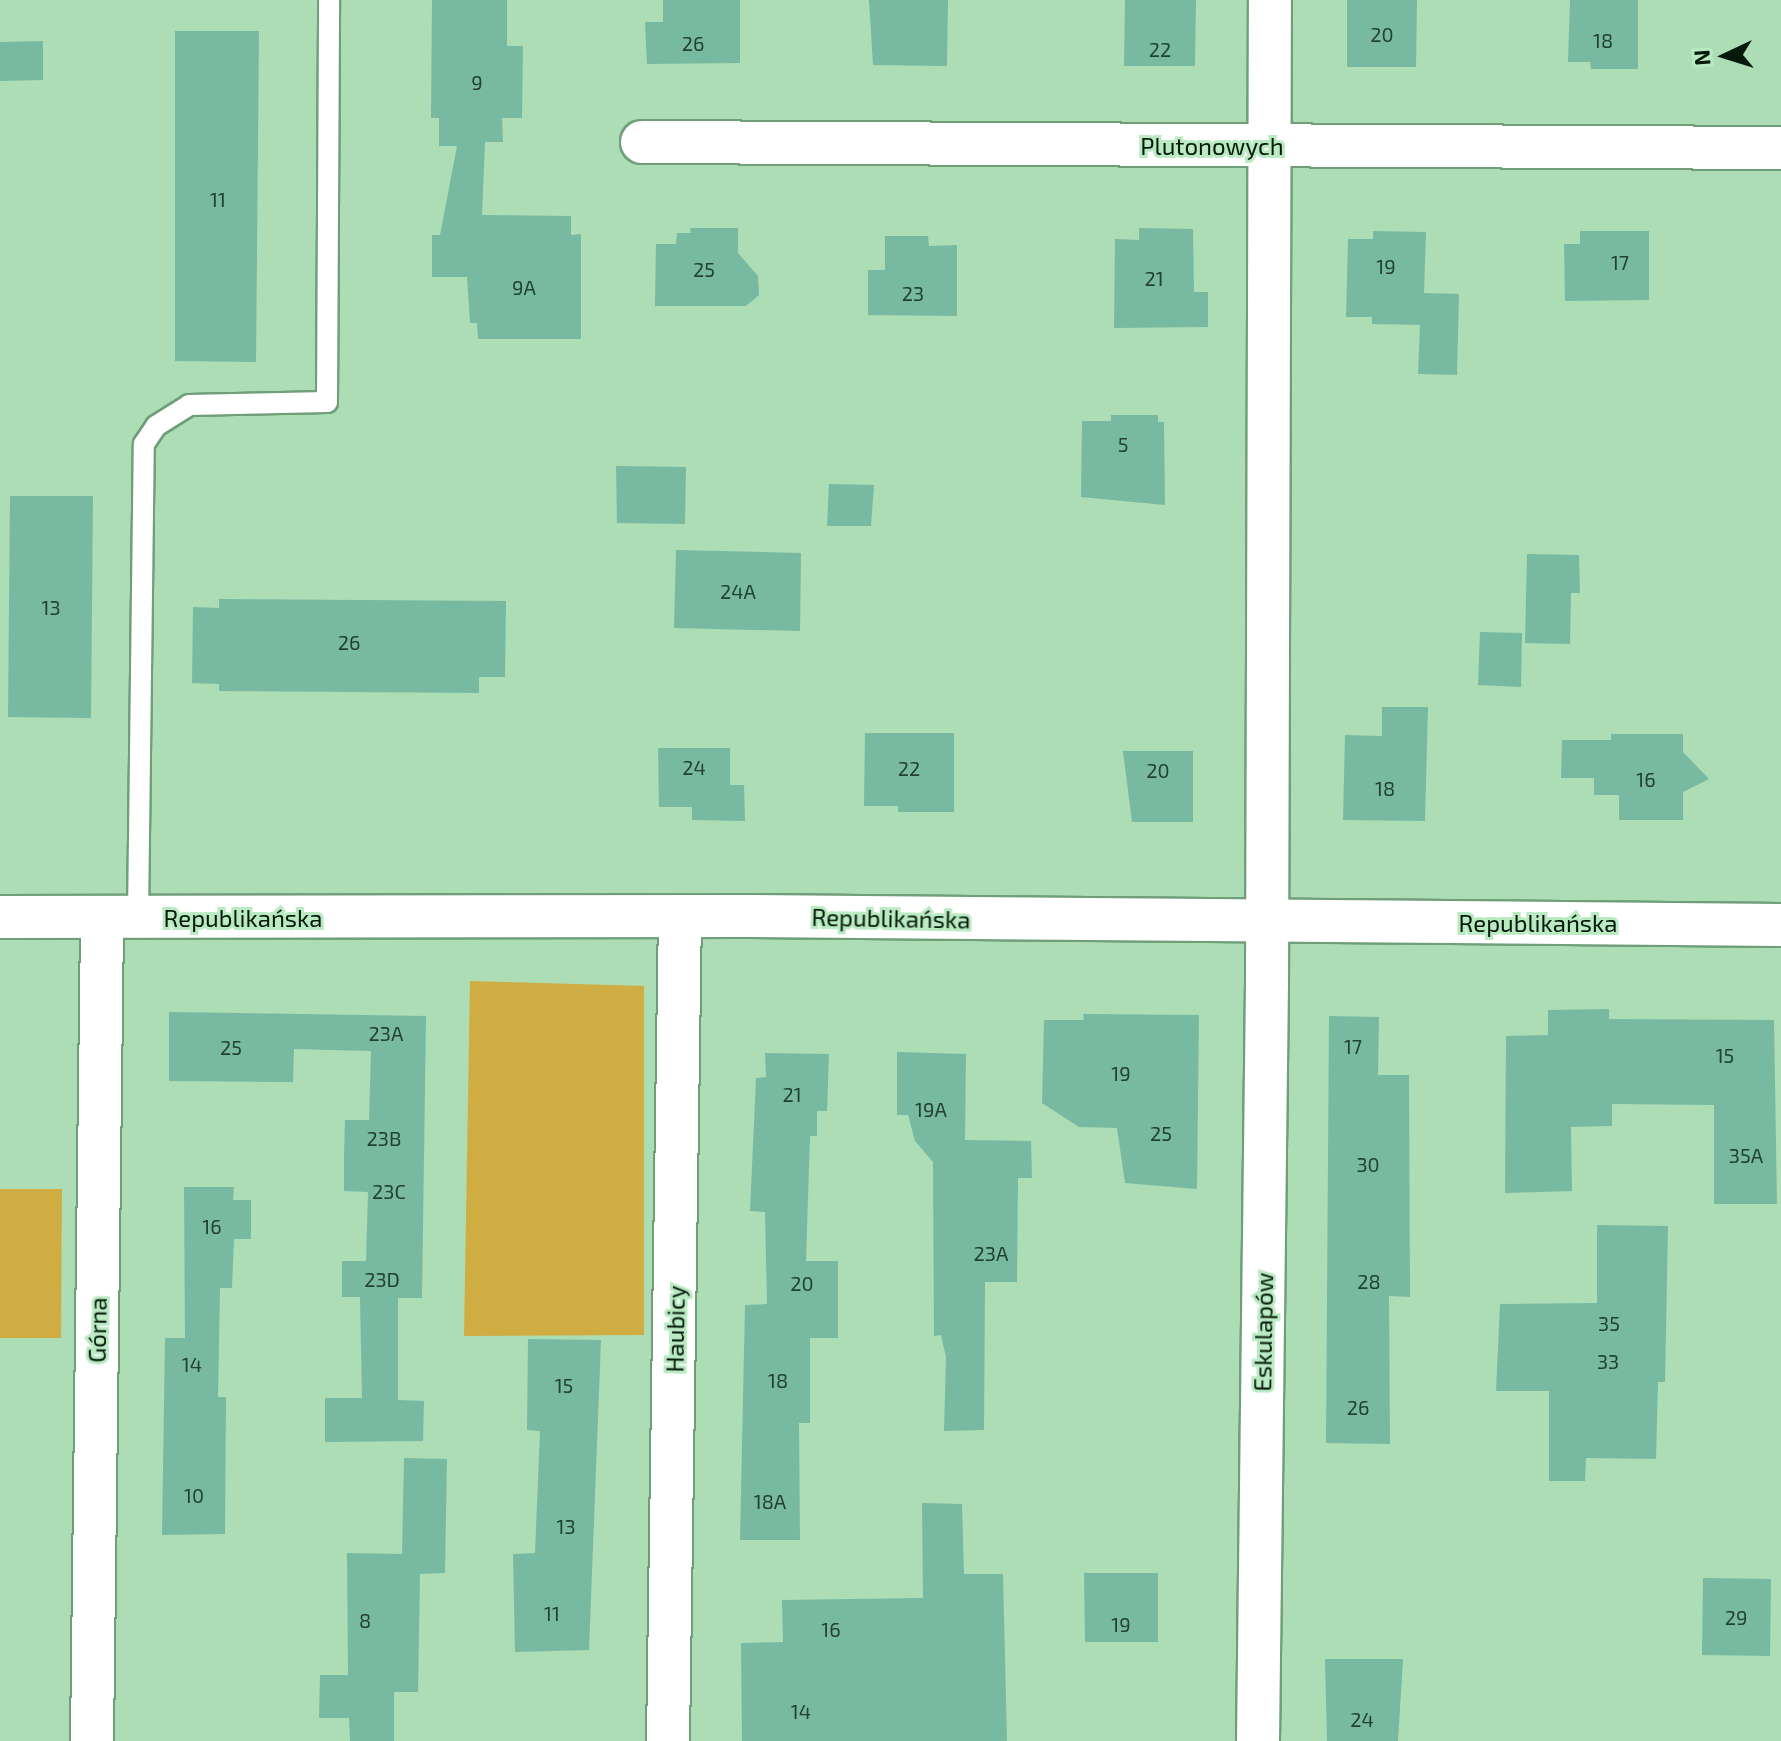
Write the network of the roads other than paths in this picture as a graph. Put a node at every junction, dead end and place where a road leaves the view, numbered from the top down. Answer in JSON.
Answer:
{"nodes":[{"id":1,"x":329,"y":0,"type":"edge"},
{"id":2,"x":1270,"y":0,"type":"edge"},
{"id":3,"x":642,"y":142,"type":"dead end"},
{"id":4,"x":1269,"y":146,"type":"junction"},
{"id":5,"x":1781,"y":148,"type":"edge"},
{"id":6,"x":680,"y":916,"type":"junction"},
{"id":7,"x":0,"y":917,"type":"edge"},
{"id":8,"x":120,"y":918,"type":"junction"},
{"id":9,"x":1268,"y":923,"type":"junction"},
{"id":10,"x":1781,"y":925,"type":"edge"},
{"id":11,"x":92,"y":1741,"type":"edge"},
{"id":12,"x":668,"y":1741,"type":"edge"},
{"id":13,"x":1258,"y":1741,"type":"edge"}],
"edges":[{"from":1,"to":8,"type":"lane"},
{"from":2,"to":4,"type":"street","name":"Eskulapów"},
{"from":3,"to":4,"type":"street","name":"Plutonowych"},
{"from":4,"to":5,"type":"street","name":"Plutonowych"},
{"from":4,"to":9,"type":"street","name":"Eskulapów"},
{"from":6,"to":8,"type":"street","name":"Republikańska"},
{"from":6,"to":9,"type":"street","name":"Republikańska"},
{"from":6,"to":12,"type":"street","name":"Haubicy"},
{"from":7,"to":8,"type":"street","name":"Republikańska"},
{"from":8,"to":11,"type":"street","name":"Górna"},
{"from":9,"to":10,"type":"street","name":"Republikańska"},
{"from":9,"to":13,"type":"street","name":"Eskulapów"}]}
